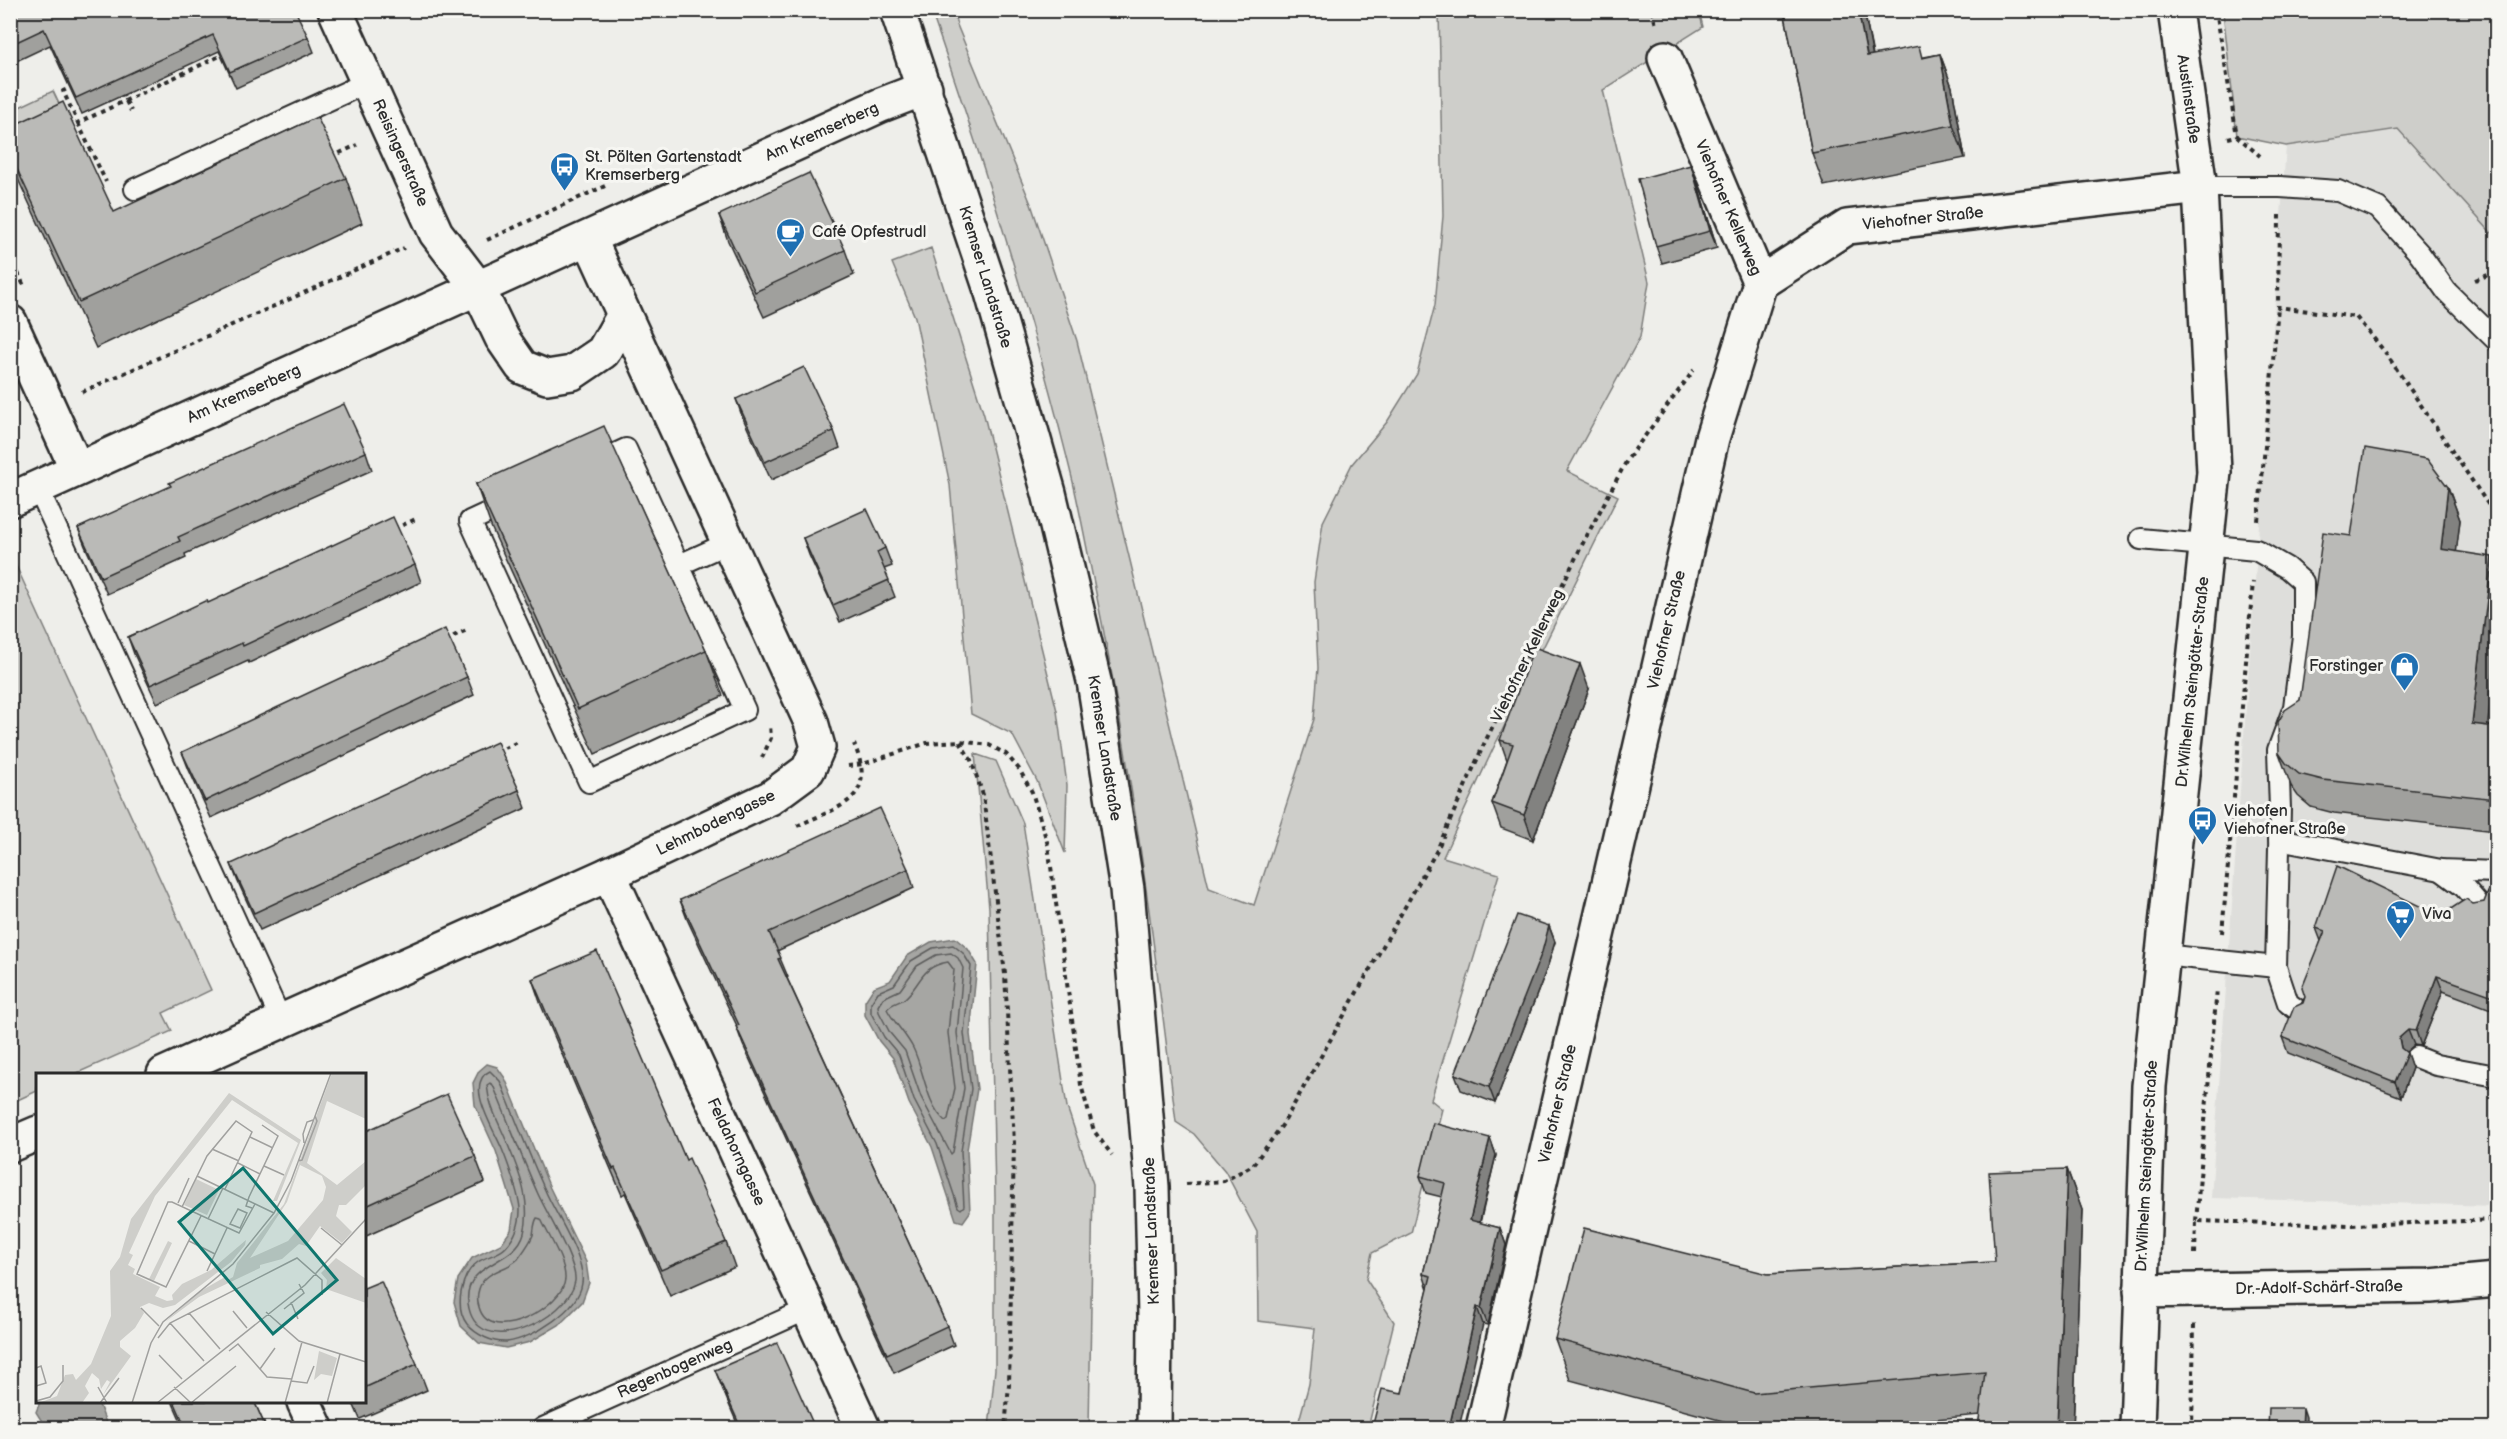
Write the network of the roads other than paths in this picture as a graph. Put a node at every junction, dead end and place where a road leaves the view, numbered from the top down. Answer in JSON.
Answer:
{"nodes":[{"id":1,"x":336,"y":10,"type":"edge"},
{"id":2,"x":897,"y":10,"type":"edge"},
{"id":3,"x":2175,"y":10,"type":"edge"},
{"id":4,"x":1665,"y":58,"type":"dead end"},
{"id":5,"x":368,"y":82,"type":"junction"},
{"id":6,"x":925,"y":88,"type":"junction"},
{"id":7,"x":2200,"y":187,"type":"junction"},
{"id":8,"x":135,"y":189,"type":"dead end"},
{"id":9,"x":589,"y":238,"type":"junction"},
{"id":10,"x":1760,"y":283,"type":"junction"},
{"id":11,"x":478,"y":288,"type":"junction"},
{"id":12,"x":624,"y":315,"type":"junction"},
{"id":13,"x":10,"y":322,"type":"edge"},
{"id":14,"x":2496,"y":340,"type":"edge"},
{"id":15,"x":77,"y":469,"type":"junction"},
{"id":16,"x":24,"y":494,"type":"edge"},
{"id":17,"x":2141,"y":539,"type":"dead end"},
{"id":18,"x":728,"y":543,"type":"junction"},
{"id":19,"x":2206,"y":544,"type":"junction"},
{"id":20,"x":679,"y":565,"type":"junction"},
{"id":21,"x":2279,"y":839,"type":"junction"},
{"id":22,"x":2441,"y":870,"type":"junction"},
{"id":23,"x":2496,"y":872,"type":"edge"},
{"id":24,"x":609,"y":874,"type":"junction"},
{"id":25,"x":2482,"y":908,"type":"edge"},
{"id":26,"x":2163,"y":955,"type":"junction"},
{"id":27,"x":2276,"y":967,"type":"junction"},
{"id":28,"x":2299,"y":1011,"type":"edge"},
{"id":29,"x":281,"y":1020,"type":"junction"},
{"id":30,"x":2416,"y":1057,"type":"dead end"},
{"id":31,"x":166,"y":1073,"type":"edge"},
{"id":32,"x":2496,"y":1076,"type":"edge"},
{"id":33,"x":36,"y":1133,"type":"edge"},
{"id":34,"x":10,"y":1145,"type":"edge"},
{"id":35,"x":2496,"y":1280,"type":"edge"},
{"id":36,"x":2141,"y":1291,"type":"junction"},
{"id":37,"x":808,"y":1309,"type":"junction"},
{"id":38,"x":305,"y":1403,"type":"edge"},
{"id":39,"x":316,"y":1428,"type":"edge"},
{"id":40,"x":543,"y":1428,"type":"edge"},
{"id":41,"x":863,"y":1428,"type":"edge"},
{"id":42,"x":1154,"y":1428,"type":"edge"},
{"id":43,"x":1483,"y":1428,"type":"edge"},
{"id":44,"x":2137,"y":1428,"type":"edge"}],
"edges":[{"from":1,"to":5,"type":"street","name":"Reisingerstraße"},
{"from":2,"to":6,"type":"street","name":"Kremser Landstraße"},
{"from":3,"to":7,"type":"street","name":"Austinstraße"},
{"from":4,"to":10,"type":"street","name":"Viehofner Kellerweg"},
{"from":5,"to":8,"type":"lane"},
{"from":5,"to":11,"type":"street","name":"Reisingerstraße"},
{"from":6,"to":9,"type":"street","name":"Am Kremserberg"},
{"from":6,"to":42,"type":"street","name":"Kremser Landstraße"},
{"from":7,"to":10,"type":"street","name":"Viehofner Straße"},
{"from":7,"to":14,"type":"lane"},
{"from":7,"to":19,"type":"street","name":"Dr.Wilhelm Steingötter-Straße"},
{"from":9,"to":11,"type":"street","name":"Am Kremserberg"},
{"from":9,"to":12,"type":"street"},
{"from":10,"to":43,"type":"street","name":"Viehofner Straße"},
{"from":11,"to":12,"type":"street"},
{"from":11,"to":15,"type":"street","name":"Am Kremserberg"},
{"from":12,"to":18,"type":"street"},
{"from":13,"to":15,"type":"street"},
{"from":15,"to":16,"type":"street","name":"Am Kremserberg"},
{"from":16,"to":29,"type":"lane"},
{"from":17,"to":19,"type":"lane"},
{"from":18,"to":20,"type":"lane"},
{"from":18,"to":24,"type":"street","name":"Lehmbodengasse"},
{"from":19,"to":21,"type":"lane"},
{"from":19,"to":26,"type":"street","name":"Dr.Wilhelm Steingötter-Straße"},
{"from":20,"to":20,"type":"lane"},
{"from":21,"to":22,"type":"lane"},
{"from":21,"to":27,"type":"lane"},
{"from":22,"to":23,"type":"lane"},
{"from":22,"to":25,"type":"lane"},
{"from":24,"to":29,"type":"street","name":"Lehmbodengasse"},
{"from":24,"to":37,"type":"street","name":"Feldahorngasse"},
{"from":26,"to":27,"type":"lane"},
{"from":26,"to":36,"type":"street","name":"Dr.Wilhelm Steingötter-Straße"},
{"from":27,"to":28,"type":"lane"},
{"from":29,"to":31,"type":"street","name":"Lehmbodengasse"},
{"from":30,"to":32,"type":"lane"},
{"from":33,"to":34,"type":"street"},
{"from":35,"to":36,"type":"street","name":"Dr.-Adolf-Schärf-Straße"},
{"from":36,"to":44,"type":"street","name":"Dr.Wilhelm Steingötter-Straße"},
{"from":37,"to":40,"type":"lane","name":"Regenbogenweg"},
{"from":37,"to":41,"type":"street","name":"Feldahorngasse"},
{"from":38,"to":39,"type":"street"}]}
